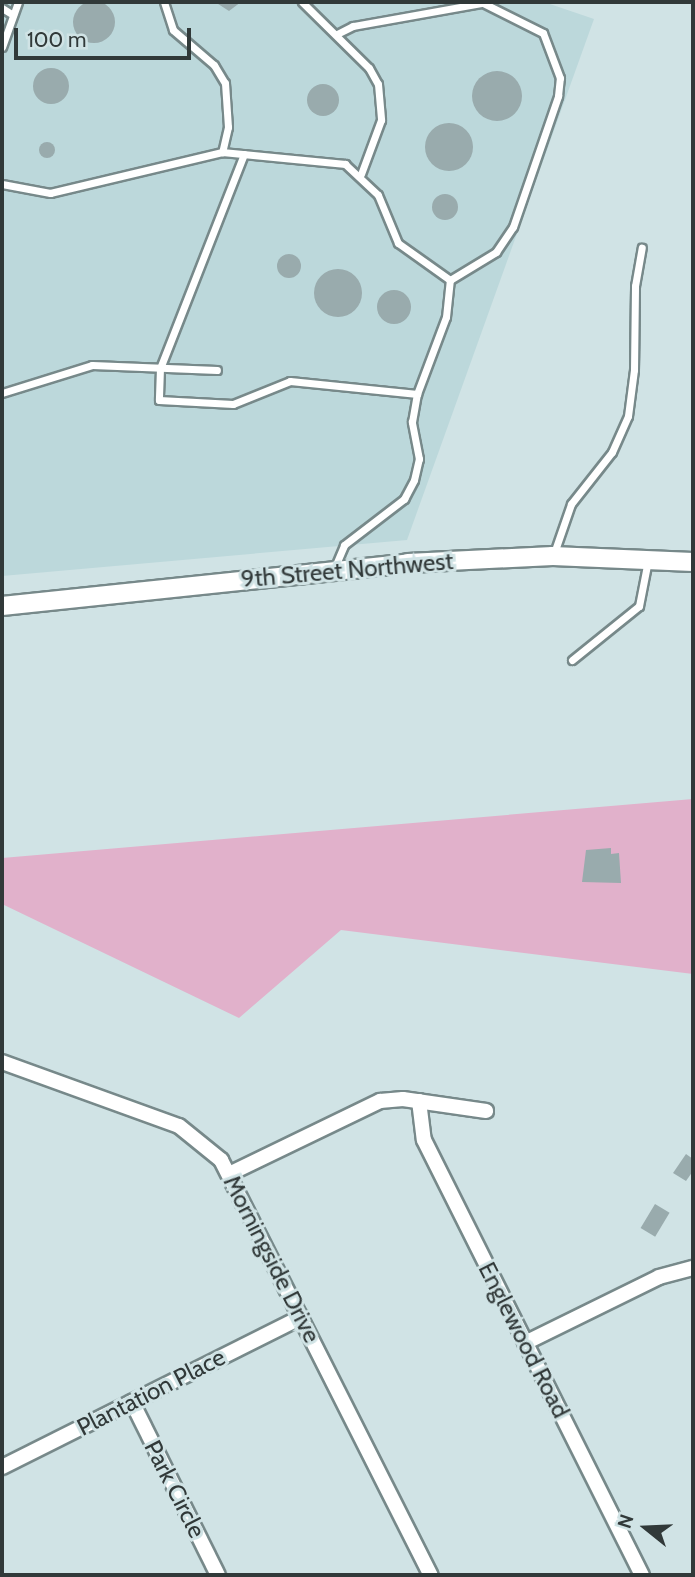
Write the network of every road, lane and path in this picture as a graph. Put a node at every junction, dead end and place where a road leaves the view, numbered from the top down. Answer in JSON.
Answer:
{"nodes":[{"id":1,"x":18,"y":2,"type":"edge"},
{"id":2,"x":164,"y":2,"type":"edge"},
{"id":3,"x":302,"y":2,"type":"edge"},
{"id":4,"x":481,"y":2,"type":"edge"},
{"id":5,"x":2,"y":8,"type":"edge"},
{"id":6,"x":13,"y":15,"type":"junction"},
{"id":7,"x":337,"y":34,"type":"junction"},
{"id":8,"x":2,"y":47,"type":"edge"},
{"id":9,"x":222,"y":152,"type":"junction"},
{"id":10,"x":244,"y":154,"type":"junction"},
{"id":11,"x":360,"y":174,"type":"junction"},
{"id":12,"x":2,"y":184,"type":"edge"},
{"id":13,"x":642,"y":248,"type":"dead end"},
{"id":14,"x":450,"y":280,"type":"junction"},
{"id":15,"x":160,"y":368,"type":"junction"},
{"id":16,"x":217,"y":370,"type":"dead end"},
{"id":17,"x":2,"y":393,"type":"edge"},
{"id":18,"x":417,"y":394,"type":"junction"},
{"id":19,"x":553,"y":556,"type":"junction"},
{"id":20,"x":648,"y":559,"type":"junction"},
{"id":21,"x":693,"y":562,"type":"edge"},
{"id":22,"x":334,"y":570,"type":"junction"},
{"id":23,"x":2,"y":606,"type":"edge"},
{"id":24,"x":572,"y":660,"type":"dead end"},
{"id":25,"x":2,"y":1062,"type":"edge"},
{"id":26,"x":419,"y":1101,"type":"junction"},
{"id":27,"x":486,"y":1111,"type":"dead end"},
{"id":28,"x":229,"y":1174,"type":"junction"},
{"id":29,"x":693,"y":1268,"type":"edge"},
{"id":30,"x":301,"y":1317,"type":"junction"},
{"id":31,"x":525,"y":1343,"type":"junction"},
{"id":32,"x":132,"y":1402,"type":"junction"},
{"id":33,"x":2,"y":1466,"type":"edge"},
{"id":34,"x":218,"y":1575,"type":"edge"},
{"id":35,"x":431,"y":1575,"type":"edge"},
{"id":36,"x":642,"y":1575,"type":"edge"}],
"edges":[{"from":1,"to":6,"type":"lane"},
{"from":2,"to":9,"type":"lane"},
{"from":3,"to":7,"type":"lane"},
{"from":4,"to":7,"type":"lane"},
{"from":4,"to":14,"type":"lane"},
{"from":5,"to":6,"type":"lane"},
{"from":6,"to":8,"type":"lane"},
{"from":7,"to":11,"type":"lane"},
{"from":9,"to":10,"type":"lane"},
{"from":9,"to":12,"type":"lane"},
{"from":10,"to":11,"type":"lane"},
{"from":10,"to":15,"type":"lane"},
{"from":11,"to":14,"type":"lane"},
{"from":13,"to":19,"type":"lane"},
{"from":14,"to":18,"type":"lane"},
{"from":15,"to":16,"type":"lane"},
{"from":15,"to":17,"type":"lane"},
{"from":15,"to":18,"type":"lane"},
{"from":18,"to":22,"type":"lane"},
{"from":19,"to":20,"type":"street","name":"9th Street Northwest"},
{"from":19,"to":22,"type":"street","name":"9th Street Northwest"},
{"from":20,"to":21,"type":"street","name":"9th Street Northwest"},
{"from":20,"to":24,"type":"lane"},
{"from":22,"to":23,"type":"street","name":"9th Street Northwest"},
{"from":25,"to":28,"type":"street","name":"Morningside Drive"},
{"from":26,"to":27,"type":"street"},
{"from":26,"to":28,"type":"street"},
{"from":26,"to":31,"type":"street","name":"Englewood Road"},
{"from":28,"to":30,"type":"street","name":"Morningside Drive"},
{"from":29,"to":31,"type":"street"},
{"from":30,"to":32,"type":"street","name":"Plantation Place"},
{"from":30,"to":35,"type":"street","name":"Morningside Drive"},
{"from":31,"to":36,"type":"street","name":"Englewood Road"},
{"from":32,"to":33,"type":"street","name":"Plantation Place"},
{"from":32,"to":34,"type":"street","name":"Park Circle"}]}
